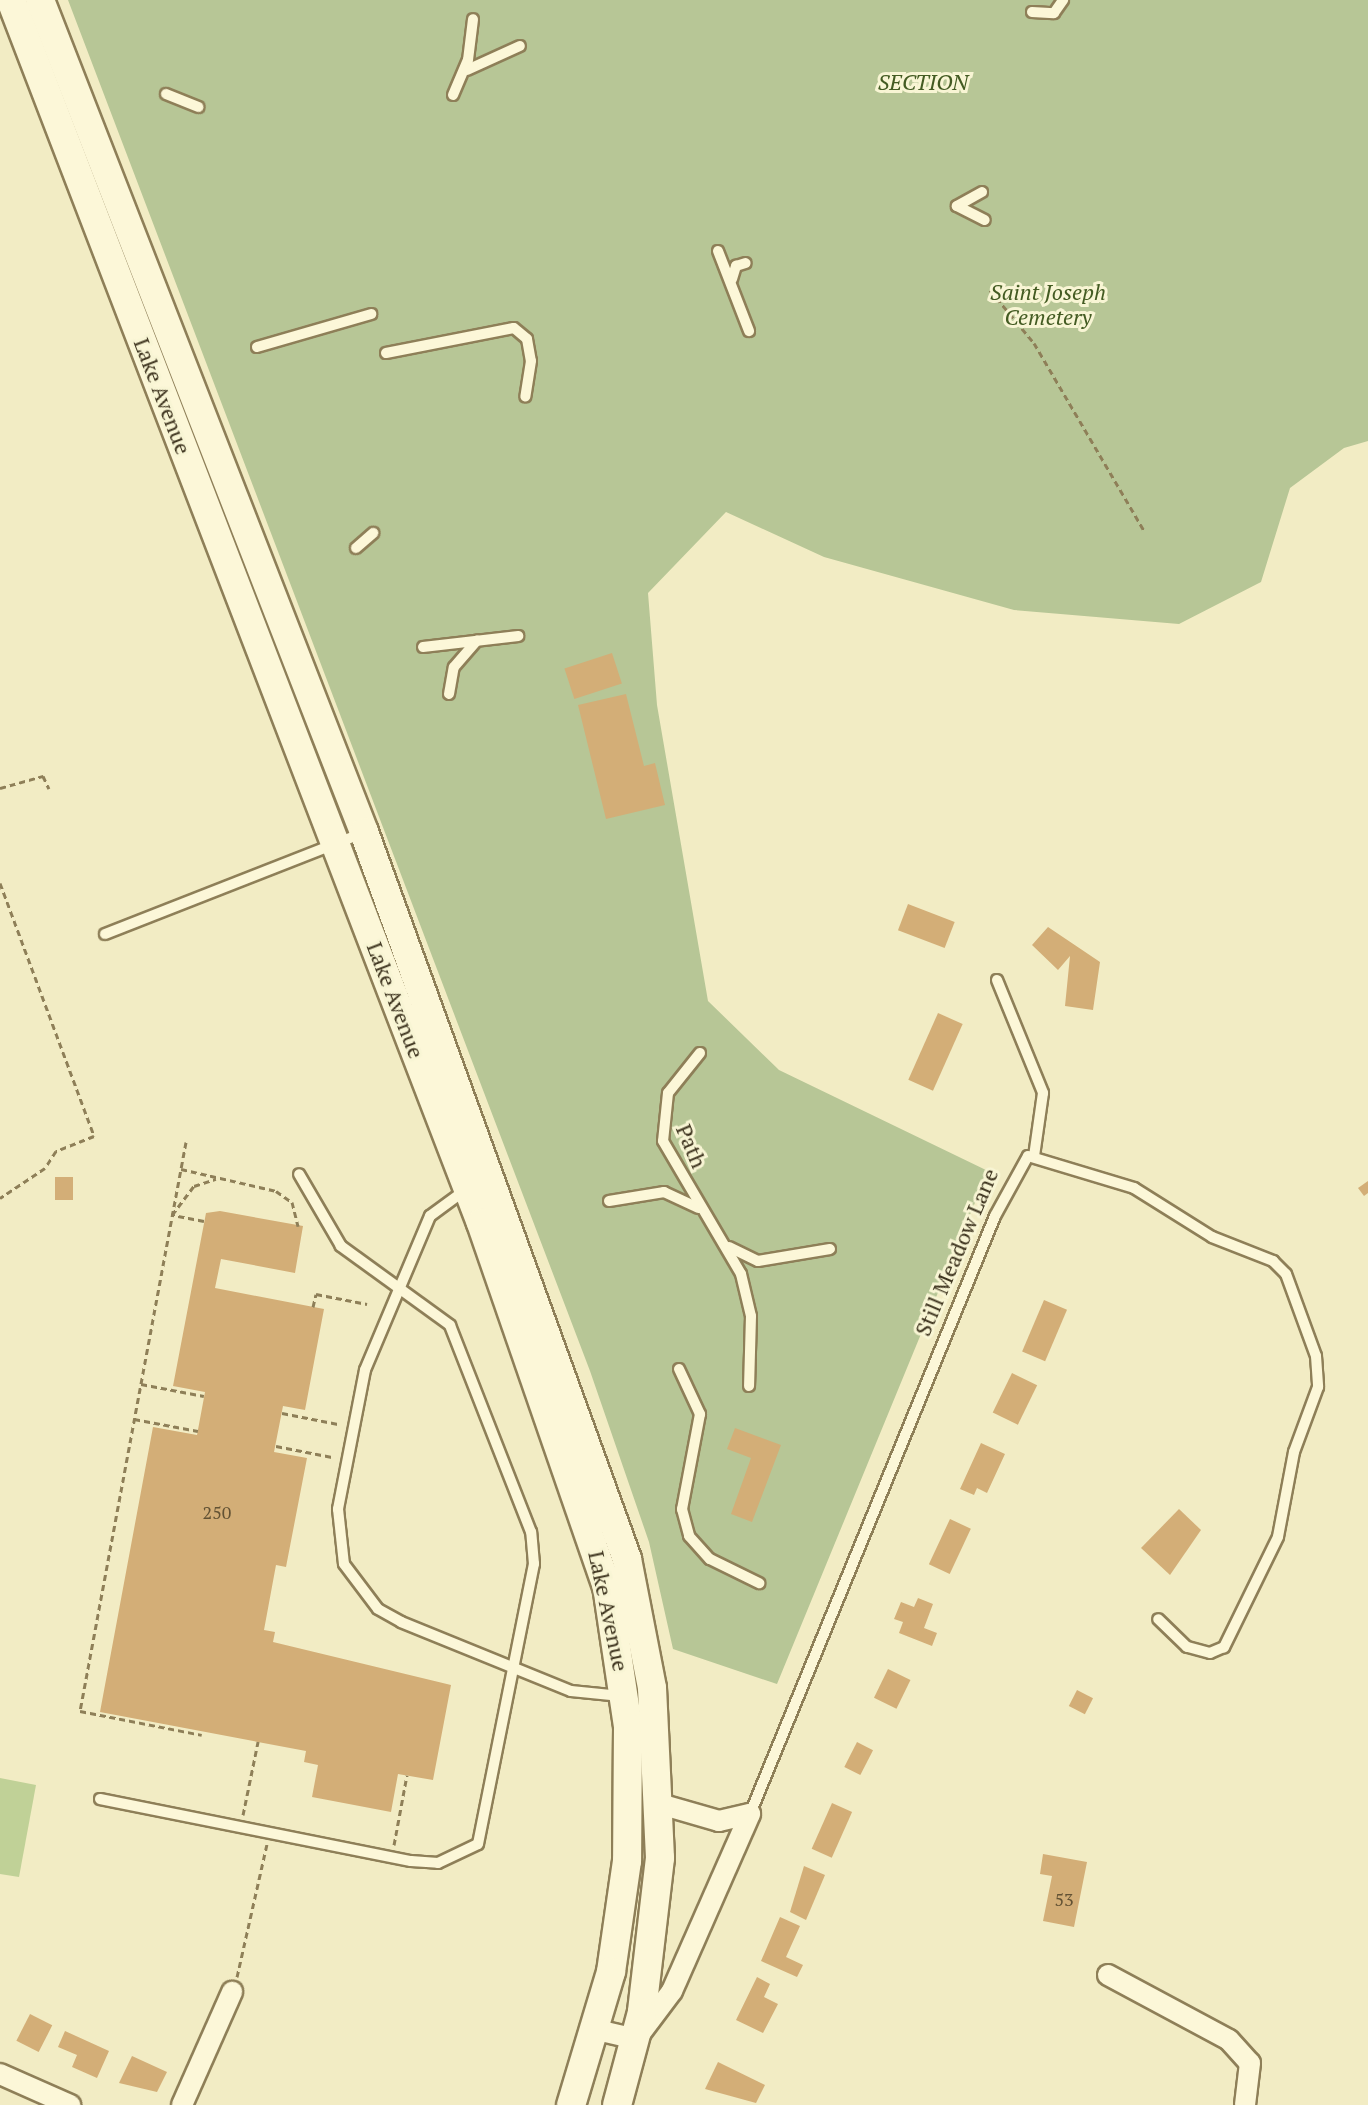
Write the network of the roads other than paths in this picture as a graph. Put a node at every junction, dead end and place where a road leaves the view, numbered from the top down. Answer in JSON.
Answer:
{"nodes":[{"id":1,"x":11,"y":0,"type":"edge"},
{"id":2,"x":40,"y":0,"type":"edge"},
{"id":3,"x":1063,"y":0,"type":"edge"},
{"id":4,"x":1032,"y":12,"type":"dead end"},
{"id":5,"x":473,"y":19,"type":"dead end"},
{"id":6,"x":520,"y":46,"type":"dead end"},
{"id":7,"x":462,"y":74,"type":"junction"},
{"id":8,"x":166,"y":94,"type":"dead end"},
{"id":9,"x":453,"y":95,"type":"dead end"},
{"id":10,"x":198,"y":107,"type":"dead end"},
{"id":11,"x":982,"y":192,"type":"dead end"},
{"id":12,"x":985,"y":220,"type":"dead end"},
{"id":13,"x":718,"y":251,"type":"dead end"},
{"id":14,"x":746,"y":263,"type":"dead end"},
{"id":15,"x":731,"y":281,"type":"junction"},
{"id":16,"x":371,"y":314,"type":"dead end"},
{"id":17,"x":749,"y":331,"type":"dead end"},
{"id":18,"x":257,"y":347,"type":"dead end"},
{"id":19,"x":386,"y":353,"type":"dead end"},
{"id":20,"x":525,"y":397,"type":"dead end"},
{"id":21,"x":373,"y":533,"type":"dead end"},
{"id":22,"x":356,"y":548,"type":"dead end"},
{"id":23,"x":518,"y":636,"type":"dead end"},
{"id":24,"x":477,"y":641,"type":"junction"},
{"id":25,"x":423,"y":647,"type":"dead end"},
{"id":26,"x":449,"y":694,"type":"dead end"},
{"id":27,"x":364,"y":832,"type":"junction"},
{"id":28,"x":337,"y":848,"type":"junction"},
{"id":29,"x":105,"y":934,"type":"dead end"},
{"id":30,"x":997,"y":980,"type":"dead end"},
{"id":31,"x":700,"y":1053,"type":"dead end"},
{"id":32,"x":1034,"y":1156,"type":"junction"},
{"id":33,"x":299,"y":1174,"type":"dead end"},
{"id":34,"x":680,"y":1174,"type":"junction"},
{"id":35,"x":480,"y":1184,"type":"junction"},
{"id":36,"x":671,"y":1194,"type":"junction"},
{"id":37,"x":609,"y":1201,"type":"dead end"},
{"id":38,"x":706,"y":1214,"type":"junction"},
{"id":39,"x":729,"y":1247,"type":"junction"},
{"id":40,"x":830,"y":1249,"type":"dead end"},
{"id":41,"x":397,"y":1287,"type":"junction"},
{"id":42,"x":679,"y":1369,"type":"dead end"},
{"id":43,"x":749,"y":1386,"type":"dead end"},
{"id":44,"x":759,"y":1583,"type":"dead end"},
{"id":45,"x":1158,"y":1619,"type":"dead end"},
{"id":46,"x":516,"y":1669,"type":"junction"},
{"id":47,"x":625,"y":1696,"type":"junction"},
{"id":48,"x":653,"y":1699,"type":"junction"},
{"id":49,"x":100,"y":1799,"type":"dead end"},
{"id":50,"x":660,"y":1804,"type":"junction"},
{"id":51,"x":750,"y":1814,"type":"junction"},
{"id":52,"x":1108,"y":1975,"type":"dead end"},
{"id":53,"x":232,"y":1992,"type":"road end"},
{"id":54,"x":597,"y":2030,"type":"junction"},
{"id":55,"x":636,"y":2039,"type":"junction"},
{"id":56,"x":0,"y":2074,"type":"edge"},
{"id":57,"x":70,"y":2105,"type":"edge"},
{"id":58,"x":182,"y":2105,"type":"edge"},
{"id":59,"x":571,"y":2105,"type":"edge"},
{"id":60,"x":617,"y":2105,"type":"edge"},
{"id":61,"x":1245,"y":2105,"type":"edge"}],
"edges":[{"from":1,"to":28,"type":"main road","name":"Lake Avenue"},
{"from":2,"to":27,"type":"main road","name":"Lake Avenue"},
{"from":3,"to":4,"type":"lane"},
{"from":5,"to":7,"type":"lane"},
{"from":6,"to":7,"type":"lane"},
{"from":7,"to":9,"type":"lane"},
{"from":8,"to":10,"type":"lane"},
{"from":11,"to":12,"type":"lane"},
{"from":13,"to":15,"type":"lane"},
{"from":14,"to":15,"type":"lane"},
{"from":15,"to":17,"type":"lane"},
{"from":16,"to":18,"type":"lane"},
{"from":19,"to":20,"type":"lane"},
{"from":21,"to":22,"type":"lane"},
{"from":23,"to":24,"type":"lane"},
{"from":24,"to":25,"type":"lane"},
{"from":24,"to":26,"type":"lane"},
{"from":27,"to":28,"type":"lane"},
{"from":27,"to":35,"type":"main road","name":"Lake Avenue"},
{"from":28,"to":29,"type":"lane"},
{"from":28,"to":35,"type":"main road","name":"Lake Avenue"},
{"from":30,"to":32,"type":"lane"},
{"from":31,"to":34,"type":"lane","name":"Path"},
{"from":32,"to":45,"type":"lane"},
{"from":32,"to":51,"type":"lane","name":"Still Meadow Lane"},
{"from":33,"to":41,"type":"lane"},
{"from":34,"to":36,"type":"lane"},
{"from":34,"to":38,"type":"lane","name":"Path"},
{"from":35,"to":41,"type":"lane"},
{"from":35,"to":47,"type":"main road","name":"Lake Avenue"},
{"from":35,"to":48,"type":"main road","name":"Lake Avenue"},
{"from":36,"to":37,"type":"lane","name":"Path"},
{"from":36,"to":38,"type":"lane","name":"Path"},
{"from":38,"to":39,"type":"lane","name":"Path"},
{"from":39,"to":40,"type":"lane"},
{"from":39,"to":43,"type":"lane","name":"Path"},
{"from":41,"to":46,"type":"lane"},
{"from":41,"to":46,"type":"lane"},
{"from":42,"to":44,"type":"lane"},
{"from":46,"to":47,"type":"lane"},
{"from":46,"to":49,"type":"lane"},
{"from":47,"to":48,"type":"lane"},
{"from":47,"to":54,"type":"main road","name":"Lake Avenue"},
{"from":48,"to":50,"type":"main road","name":"Lake Avenue"},
{"from":50,"to":51,"type":"street"},
{"from":50,"to":55,"type":"main road","name":"Lake Avenue"},
{"from":51,"to":55,"type":"street","name":"Lake Avenue"},
{"from":52,"to":61,"type":"street"},
{"from":53,"to":58,"type":"street"},
{"from":54,"to":55,"type":"street"},
{"from":54,"to":59,"type":"main road","name":"Lake Avenue"},
{"from":55,"to":60,"type":"main road","name":"Lake Avenue"},
{"from":56,"to":57,"type":"street"}]}
